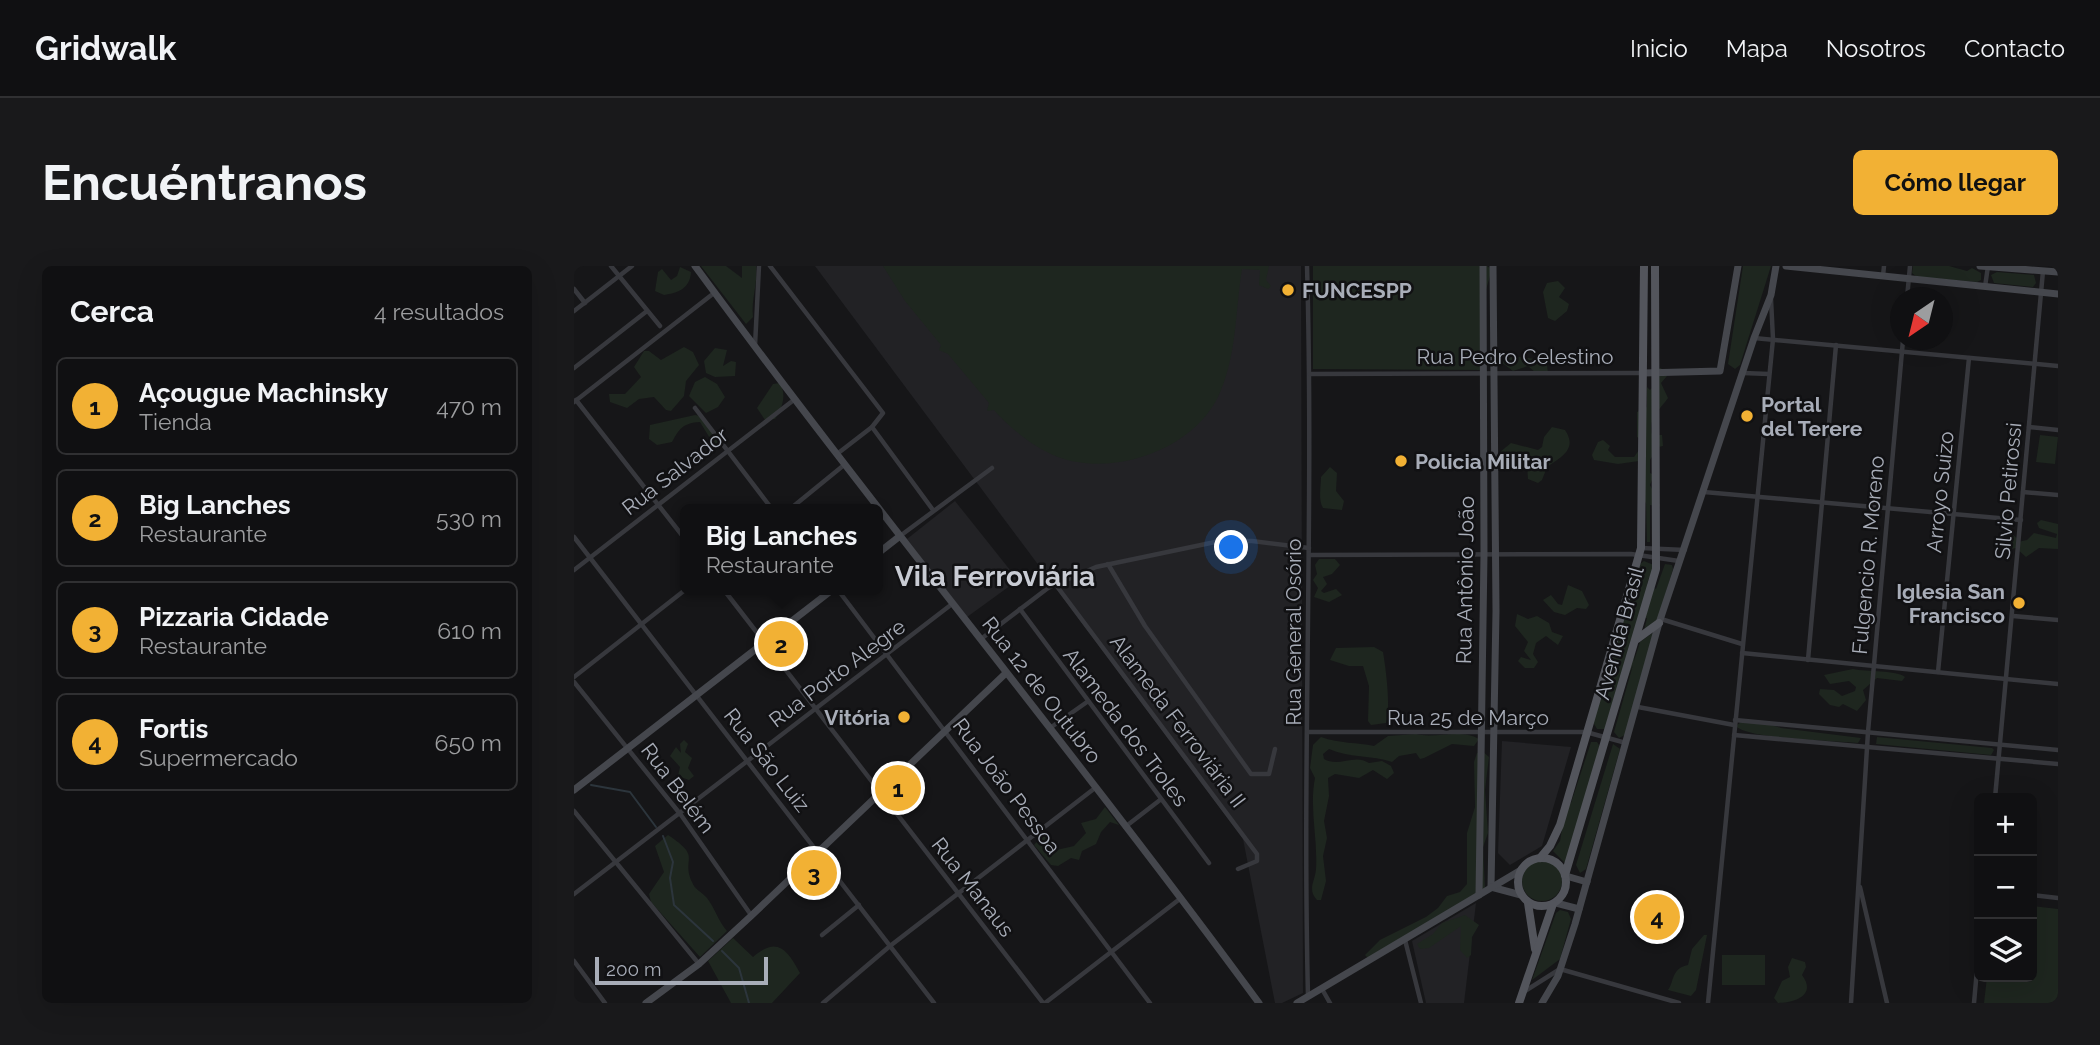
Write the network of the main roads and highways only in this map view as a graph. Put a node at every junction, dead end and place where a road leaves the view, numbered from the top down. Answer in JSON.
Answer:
{"nodes":[{"id":1,"x":695,"y":266,"type":"edge"},
{"id":2,"x":1483,"y":266,"type":"edge"},
{"id":3,"x":1493,"y":266,"type":"edge"},
{"id":4,"x":1644,"y":266,"type":"edge"},
{"id":5,"x":1655,"y":266,"type":"edge"},
{"id":6,"x":1738,"y":266,"type":"edge"},
{"id":7,"x":1776,"y":266,"type":"edge"},
{"id":8,"x":1787,"y":266,"type":"edge"},
{"id":9,"x":1980,"y":266,"type":"edge"},
{"id":10,"x":1987,"y":266,"type":"edge"},
{"id":11,"x":2058,"y":272,"type":"edge"},
{"id":12,"x":2058,"y":294,"type":"edge"},
{"id":13,"x":1643,"y":373,"type":"junction"},
{"id":14,"x":1654,"y":373,"type":"junction"},
{"id":15,"x":1487,"y":374,"type":"junction"},
{"id":16,"x":1484,"y":468,"type":"junction"},
{"id":17,"x":1495,"y":468,"type":"junction"},
{"id":18,"x":876,"y":504,"type":"edge"},
{"id":19,"x":883,"y":514,"type":"edge"},
{"id":20,"x":900,"y":536,"type":"junction"},
{"id":21,"x":883,"y":549,"type":"edge"},
{"id":22,"x":826,"y":595,"type":"edge"},
{"id":23,"x":1482,"y":611,"type":"junction"},
{"id":24,"x":1496,"y":611,"type":"junction"},
{"id":25,"x":1660,"y":621,"type":"junction"},
{"id":26,"x":1637,"y":639,"type":"junction"},
{"id":27,"x":1006,"y":673,"type":"junction"},
{"id":28,"x":574,"y":790,"type":"edge"},
{"id":29,"x":1540,"y":858,"type":"junction"},
{"id":30,"x":1521,"y":870,"type":"junction"},
{"id":31,"x":1566,"y":875,"type":"junction"},
{"id":32,"x":1587,"y":881,"type":"junction"},
{"id":33,"x":1491,"y":887,"type":"junction"},
{"id":34,"x":1479,"y":895,"type":"junction"},
{"id":35,"x":1521,"y":895,"type":"junction"},
{"id":36,"x":1528,"y":903,"type":"junction"},
{"id":37,"x":1554,"y":904,"type":"junction"},
{"id":38,"x":1579,"y":909,"type":"junction"},
{"id":39,"x":1536,"y":956,"type":"junction"},
{"id":40,"x":646,"y":1003,"type":"edge"},
{"id":41,"x":1259,"y":1003,"type":"edge"},
{"id":42,"x":1297,"y":1003,"type":"edge"},
{"id":43,"x":1520,"y":1003,"type":"edge"},
{"id":44,"x":1542,"y":1003,"type":"edge"}],
"edges":[{"from":1,"to":18,"type":"main road","name":"Rua 12 de Outubro"},
{"from":2,"to":15,"type":"main road","name":"Rua Antônio João"},
{"from":3,"to":15,"type":"main road","name":"Rua Antônio João"},
{"from":4,"to":13,"type":"main road","name":"Avenida Brasil"},
{"from":5,"to":14,"type":"main road","name":"Avenida Brasil"},
{"from":6,"to":14,"type":"main road","name":"Rua Pedro Celestino"},
{"from":7,"to":25,"type":"main road"},
{"from":8,"to":12,"type":"main road"},
{"from":9,"to":10,"type":"main road"},
{"from":10,"to":11,"type":"main road"},
{"from":13,"to":14,"type":"main road","name":"Rua Pedro Celestino"},
{"from":13,"to":29,"type":"main road","name":"Avenida Brasil"},
{"from":14,"to":26,"type":"main road","name":"Avenida Brasil"},
{"from":15,"to":16,"type":"main road","name":"Rua Antônio João"},
{"from":15,"to":17,"type":"main road","name":"Rua Antônio João"},
{"from":16,"to":17,"type":"main road"},
{"from":16,"to":23,"type":"main road","name":"Rua Antônio João"},
{"from":17,"to":24,"type":"main road","name":"Rua Antônio João"},
{"from":19,"to":20,"type":"main road","name":"Rua 12 de Outubro"},
{"from":20,"to":21,"type":"main road"},
{"from":20,"to":27,"type":"main road","name":"Rua 12 de Outubro"},
{"from":22,"to":28,"type":"main road"},
{"from":23,"to":24,"type":"main road"},
{"from":23,"to":34,"type":"main road","name":"Rua Antônio João"},
{"from":24,"to":33,"type":"main road","name":"Rua Antônio João"},
{"from":25,"to":26,"type":"main road"},
{"from":25,"to":32,"type":"main road"},
{"from":26,"to":31,"type":"main road","name":"Avenida Brasil"},
{"from":27,"to":40,"type":"main road"},
{"from":27,"to":41,"type":"main road","name":"Rua 12 de Outubro"},
{"from":29,"to":30,"type":"main road"},
{"from":29,"to":31,"type":"main road"},
{"from":30,"to":33,"type":"main road"},
{"from":30,"to":35,"type":"main road"},
{"from":31,"to":32,"type":"main road"},
{"from":31,"to":37,"type":"main road"},
{"from":32,"to":38,"type":"main road"},
{"from":33,"to":34,"type":"main road"},
{"from":33,"to":35,"type":"main road"},
{"from":34,"to":42,"type":"main road"},
{"from":35,"to":36,"type":"main road"},
{"from":36,"to":37,"type":"main road"},
{"from":36,"to":39,"type":"main road"},
{"from":37,"to":38,"type":"main road"},
{"from":37,"to":39,"type":"main road"},
{"from":38,"to":44,"type":"main road"},
{"from":39,"to":43,"type":"main road"}]}
